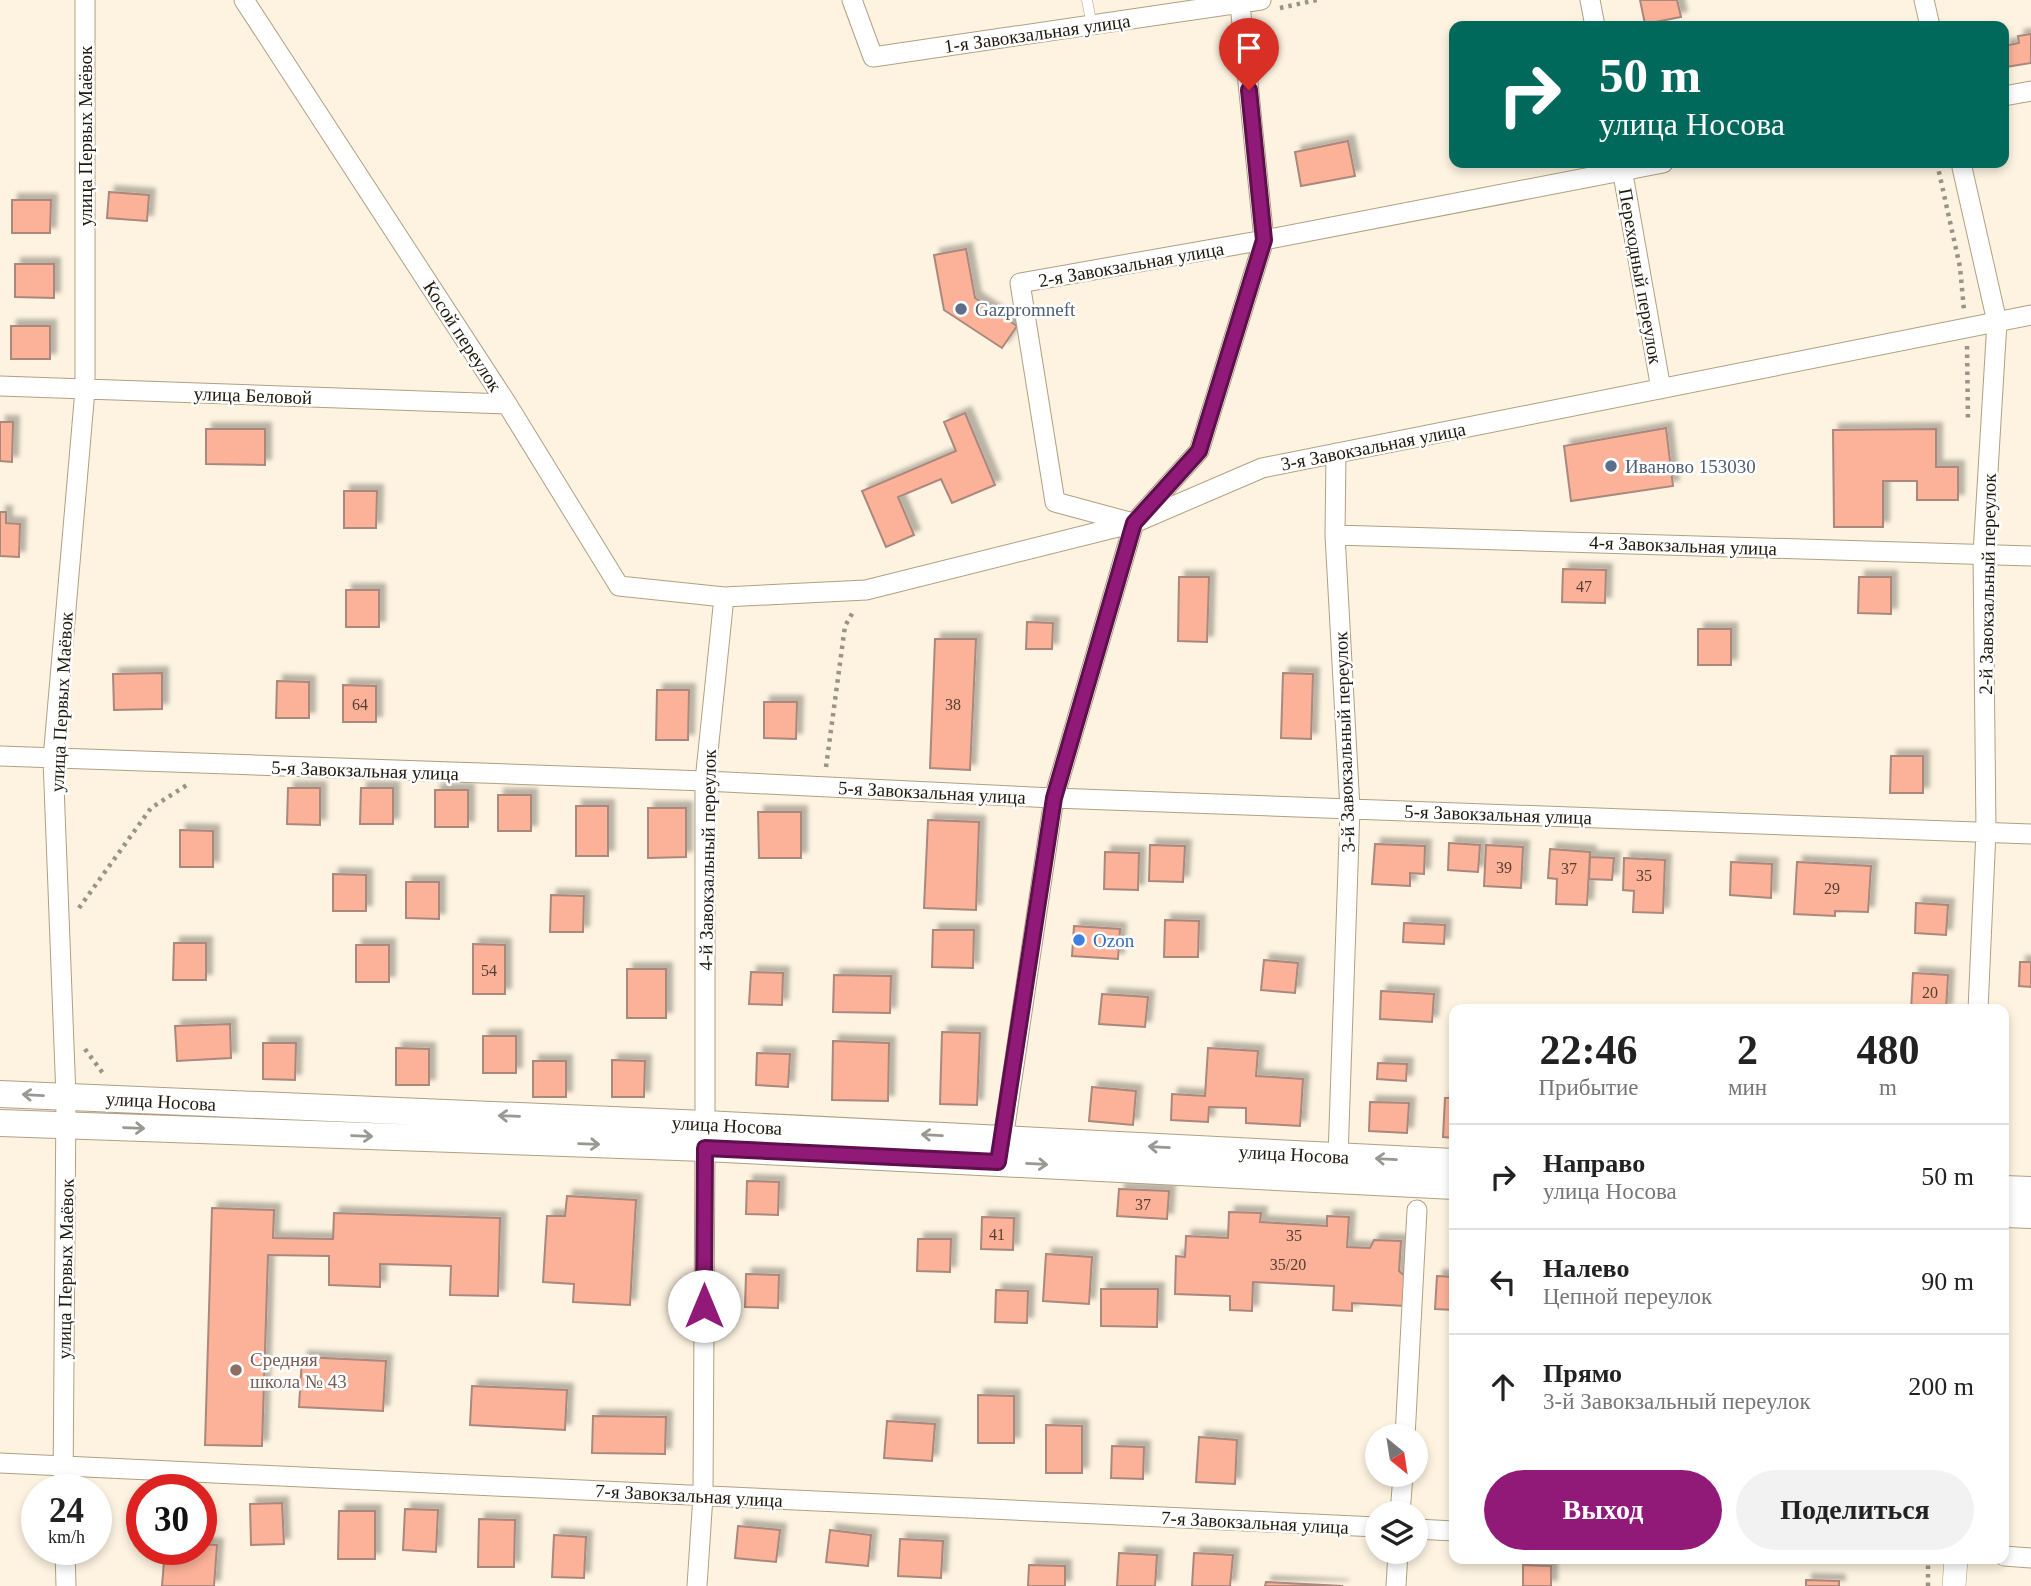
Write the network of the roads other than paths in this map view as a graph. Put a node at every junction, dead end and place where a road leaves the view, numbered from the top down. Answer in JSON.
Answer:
{"nodes":[{"id":1,"x":85,"y":0,"type":"edge"},
{"id":2,"x":244,"y":0,"type":"edge"},
{"id":3,"x":852,"y":0,"type":"edge"},
{"id":4,"x":1087,"y":0,"type":"edge"},
{"id":5,"x":1261,"y":0,"type":"edge"},
{"id":6,"x":1590,"y":0,"type":"edge"},
{"id":7,"x":1924,"y":0,"type":"edge"},
{"id":8,"x":1240,"y":4,"type":"junction"},
{"id":9,"x":1594,"y":21,"type":"edge"},
{"id":10,"x":1929,"y":21,"type":"edge"},
{"id":11,"x":1092,"y":26,"type":"junction"},
{"id":12,"x":2031,"y":91,"type":"edge"},
{"id":13,"x":2009,"y":95,"type":"edge"},
{"id":14,"x":1616,"y":168,"type":"edge"},
{"id":15,"x":1621,"y":168,"type":"edge"},
{"id":16,"x":1962,"y":168,"type":"edge"},
{"id":17,"x":1264,"y":240,"type":"junction"},
{"id":18,"x":2031,"y":315,"type":"edge"},
{"id":19,"x":1997,"y":322,"type":"junction"},
{"id":20,"x":0,"y":386,"type":"edge"},
{"id":21,"x":1661,"y":388,"type":"junction"},
{"id":22,"x":85,"y":390,"type":"junction"},
{"id":23,"x":507,"y":404,"type":"junction"},
{"id":24,"x":1336,"y":453,"type":"junction"},
{"id":25,"x":1134,"y":523,"type":"junction"},
{"id":26,"x":1335,"y":534,"type":"junction"},
{"id":27,"x":1983,"y":554,"type":"junction"},
{"id":28,"x":2031,"y":556,"type":"edge"},
{"id":29,"x":724,"y":597,"type":"junction"},
{"id":30,"x":0,"y":756,"type":"edge"},
{"id":31,"x":53,"y":759,"type":"junction"},
{"id":32,"x":705,"y":781,"type":"junction"},
{"id":33,"x":1054,"y":798,"type":"junction"},
{"id":34,"x":1350,"y":809,"type":"junction"},
{"id":35,"x":1986,"y":831,"type":"junction"},
{"id":36,"x":2031,"y":834,"type":"edge"},
{"id":37,"x":1978,"y":1004,"type":"edge"},
{"id":38,"x":0,"y":1094,"type":"edge"},
{"id":39,"x":66,"y":1097,"type":"junction"},
{"id":40,"x":0,"y":1123,"type":"edge"},
{"id":41,"x":66,"y":1126,"type":"junction"},
{"id":42,"x":705,"y":1136,"type":"junction"},
{"id":43,"x":1000,"y":1150,"type":"junction"},
{"id":44,"x":1449,"y":1162,"type":"edge"},
{"id":45,"x":1338,"y":1168,"type":"junction"},
{"id":46,"x":1449,"y":1185,"type":"edge"},
{"id":47,"x":2009,"y":1189,"type":"edge"},
{"id":48,"x":2031,"y":1190,"type":"edge"},
{"id":49,"x":1417,"y":1210,"type":"dead end"},
{"id":50,"x":2009,"y":1214,"type":"edge"},
{"id":51,"x":2031,"y":1215,"type":"edge"},
{"id":52,"x":1406,"y":1424,"type":"edge"},
{"id":53,"x":0,"y":1463,"type":"edge"},
{"id":54,"x":63,"y":1466,"type":"junction"},
{"id":55,"x":63,"y":1474,"type":"edge"},
{"id":56,"x":703,"y":1496,"type":"junction"},
{"id":57,"x":1365,"y":1526,"type":"edge"},
{"id":58,"x":1428,"y":1530,"type":"edge"},
{"id":59,"x":1449,"y":1531,"type":"edge"},
{"id":60,"x":2009,"y":1556,"type":"edge"},
{"id":61,"x":2031,"y":1558,"type":"edge"},
{"id":62,"x":1397,"y":1564,"type":"edge"},
{"id":63,"x":1956,"y":1564,"type":"edge"},
{"id":64,"x":65,"y":1565,"type":"edge"},
{"id":65,"x":66,"y":1586,"type":"edge"},
{"id":66,"x":697,"y":1586,"type":"edge"},
{"id":67,"x":1396,"y":1586,"type":"edge"},
{"id":68,"x":1954,"y":1586,"type":"edge"}],
"edges":[{"from":1,"to":22,"type":"street","name":"улица Первых Маёвок"},
{"from":2,"to":23,"type":"street","name":"Косой переулок"},
{"from":3,"to":11,"type":"street","name":"1-я Завокзальная улица"},
{"from":4,"to":11,"type":"lane"},
{"from":5,"to":8,"type":"street","name":"1-я Завокзальная улица"},
{"from":6,"to":9,"type":"street"},
{"from":7,"to":10,"type":"street"},
{"from":8,"to":11,"type":"street","name":"1-я Завокзальная улица"},
{"from":8,"to":17,"type":"street"},
{"from":12,"to":13,"type":"street"},
{"from":14,"to":17,"type":"street","name":"2-я Завокзальная улица"},
{"from":15,"to":21,"type":"street","name":"Переходный переулок"},
{"from":16,"to":19,"type":"street","name":"2-й Завокзальный переулок"},
{"from":17,"to":25,"type":"street"},
{"from":17,"to":25,"type":"street","name":"2-я Завокзальная улица"},
{"from":18,"to":19,"type":"street","name":"3-я Завокзальная улица"},
{"from":19,"to":21,"type":"street","name":"3-я Завокзальная улица"},
{"from":19,"to":27,"type":"street","name":"2-й Завокзальный переулок"},
{"from":20,"to":22,"type":"street","name":"улица Беловой"},
{"from":21,"to":24,"type":"street","name":"3-я Завокзальная улица"},
{"from":22,"to":23,"type":"street","name":"улица Беловой"},
{"from":22,"to":31,"type":"street","name":"улица Первых Маёвок"},
{"from":23,"to":29,"type":"street","name":"Косой переулок"},
{"from":24,"to":25,"type":"street","name":"3-я Завокзальная улица"},
{"from":24,"to":26,"type":"street","name":"3-й Завокзальный переулок"},
{"from":25,"to":29,"type":"street","name":"3-я Завокзальная улица"},
{"from":25,"to":33,"type":"street"},
{"from":26,"to":27,"type":"street","name":"4-я Завокзальная улица"},
{"from":26,"to":34,"type":"street","name":"3-й Завокзальный переулок"},
{"from":27,"to":28,"type":"street","name":"4-я Завокзальная улица"},
{"from":27,"to":35,"type":"street","name":"2-й Завокзальный переулок"},
{"from":29,"to":32,"type":"street","name":"4-й Завокзальный переулок"},
{"from":30,"to":31,"type":"street","name":"5-я Завокзальная улица"},
{"from":31,"to":32,"type":"street","name":"5-я Завокзальная улица"},
{"from":31,"to":39,"type":"street","name":"улица Первых Маёвок"},
{"from":32,"to":33,"type":"street","name":"5-я Завокзальная улица"},
{"from":32,"to":42,"type":"street","name":"4-й Завокзальный переулок"},
{"from":33,"to":34,"type":"street","name":"5-я Завокзальная улица"},
{"from":33,"to":43,"type":"street"},
{"from":34,"to":35,"type":"street","name":"5-я Завокзальная улица"},
{"from":34,"to":45,"type":"street","name":"3-й Завокзальный переулок"},
{"from":35,"to":36,"type":"street","name":"5-я Завокзальная улица"},
{"from":35,"to":37,"type":"street","name":"2-й Завокзальный переулок"},
{"from":39,"to":38,"type":"main road","name":"улица Носова","one_way":true},
{"from":39,"to":41,"type":"street","name":"улица Первых Маёвок"},
{"from":42,"to":39,"type":"main road","name":"улица Носова","one_way":true},
{"from":40,"to":41,"type":"main road","name":"улица Носова"},
{"from":41,"to":42,"type":"main road","name":"улица Носова","one_way":true},
{"from":41,"to":54,"type":"street","name":"улица Первых Маёвок"},
{"from":42,"to":43,"type":"main road","name":"улица Носова"},
{"from":42,"to":56,"type":"street","name":"4-й Завокзальный переулок"},
{"from":43,"to":45,"type":"main road","name":"улица Носова"},
{"from":44,"to":45,"type":"main road","name":"улица Носова","one_way":true},
{"from":45,"to":46,"type":"main road","name":"улица Носова"},
{"from":47,"to":48,"type":"main road"},
{"from":49,"to":52,"type":"street"},
{"from":50,"to":51,"type":"main road"},
{"from":53,"to":54,"type":"street","name":"7-я Завокзальная улица"},
{"from":54,"to":55,"type":"street","name":"улица Первых Маёвок"},
{"from":54,"to":56,"type":"street","name":"7-я Завокзальная улица"},
{"from":56,"to":57,"type":"street","name":"7-я Завокзальная улица"},
{"from":56,"to":66,"type":"street","name":"4-й Завокзальный переулок"},
{"from":58,"to":59,"type":"street"},
{"from":60,"to":61,"type":"street"},
{"from":62,"to":67,"type":"street"},
{"from":63,"to":68,"type":"street"},
{"from":64,"to":65,"type":"street"}]}
